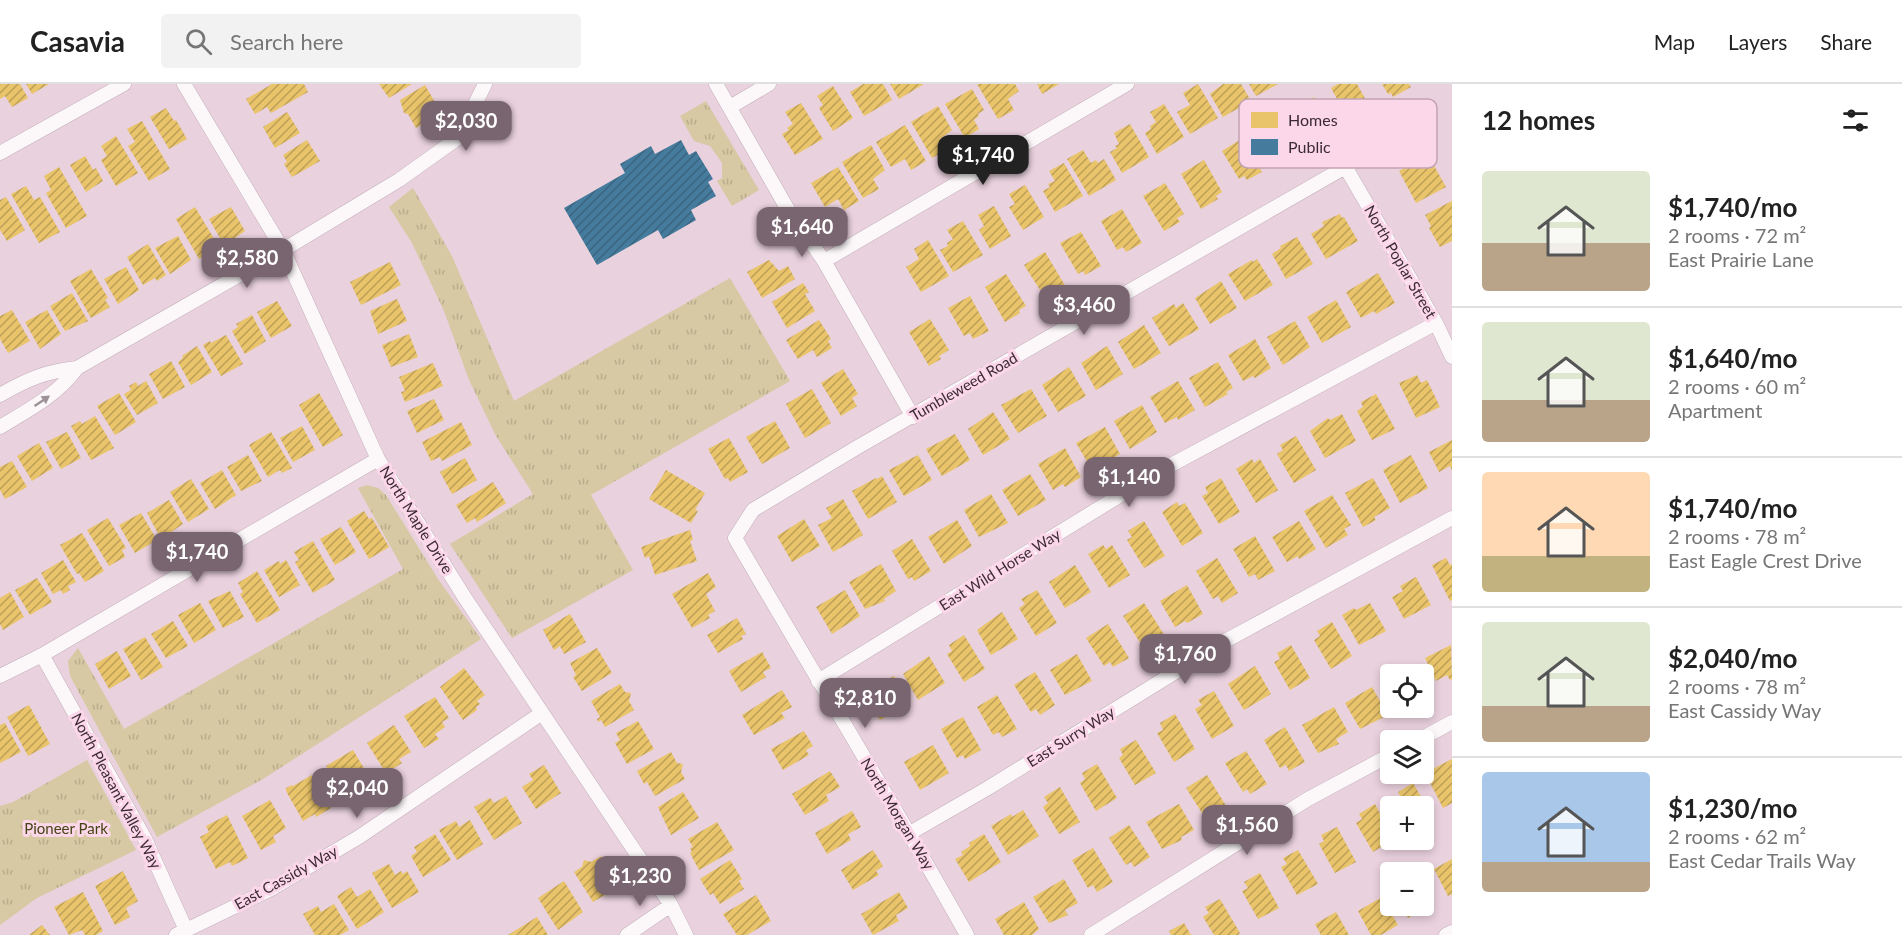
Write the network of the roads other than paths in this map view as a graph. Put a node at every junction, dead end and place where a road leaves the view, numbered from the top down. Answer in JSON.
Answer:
{"nodes":[{"id":1,"x":124,"y":84,"type":"edge"},
{"id":2,"x":184,"y":84,"type":"edge"},
{"id":3,"x":485,"y":84,"type":"edge"},
{"id":4,"x":716,"y":84,"type":"edge"},
{"id":5,"x":769,"y":84,"type":"edge"},
{"id":6,"x":1127,"y":84,"type":"edge"},
{"id":7,"x":730,"y":107,"type":"junction"},
{"id":8,"x":0,"y":153,"type":"edge"},
{"id":9,"x":1346,"y":168,"type":"joint"},
{"id":10,"x":282,"y":250,"type":"junction"},
{"id":11,"x":824,"y":261,"type":"junction"},
{"id":12,"x":1436,"y":323,"type":"junction"},
{"id":13,"x":1452,"y":357,"type":"edge"},
{"id":14,"x":77,"y":368,"type":"junction"},
{"id":15,"x":0,"y":395,"type":"edge"},
{"id":16,"x":913,"y":417,"type":"junction"},
{"id":17,"x":0,"y":427,"type":"edge"},
{"id":18,"x":378,"y":459,"type":"junction"},
{"id":19,"x":1452,"y":518,"type":"edge"},
{"id":20,"x":735,"y":538,"type":"joint"},
{"id":21,"x":42,"y":655,"type":"junction"},
{"id":22,"x":0,"y":676,"type":"edge"},
{"id":23,"x":818,"y":681,"type":"junction"},
{"id":24,"x":542,"y":713,"type":"junction"},
{"id":25,"x":1452,"y":723,"type":"edge"},
{"id":26,"x":1434,"y":732,"type":"edge"},
{"id":27,"x":1380,"y":760,"type":"edge"},
{"id":28,"x":910,"y":833,"type":"junction"},
{"id":29,"x":671,"y":905,"type":"junction"},
{"id":30,"x":181,"y":932,"type":"edge"},
{"id":31,"x":1452,"y":932,"type":"edge"},
{"id":32,"x":627,"y":935,"type":"edge"},
{"id":33,"x":686,"y":935,"type":"edge"},
{"id":34,"x":967,"y":935,"type":"edge"},
{"id":35,"x":1091,"y":935,"type":"edge"},
{"id":36,"x":1446,"y":935,"type":"edge"}],
"edges":[{"from":1,"to":8,"type":"street"},
{"from":2,"to":10,"type":"street","name":"North Maple Drive"},
{"from":3,"to":10,"type":"street"},
{"from":4,"to":7,"type":"street"},
{"from":5,"to":7,"type":"street"},
{"from":6,"to":11,"type":"street"},
{"from":7,"to":11,"type":"street"},
{"from":9,"to":12,"type":"street","name":"North Poplar Street"},
{"from":9,"to":16,"type":"street","name":"Tumbleweed Road"},
{"from":10,"to":14,"type":"street"},
{"from":10,"to":18,"type":"street","name":"North Maple Drive"},
{"from":11,"to":16,"type":"street"},
{"from":12,"to":13,"type":"street","name":"North Poplar Street"},
{"from":12,"to":23,"type":"street","name":"East Wild Horse Way"},
{"from":14,"to":15,"type":"street"},
{"from":17,"to":14,"type":"street","one_way":true},
{"from":16,"to":20,"type":"street","name":"Tumbleweed Road"},
{"from":18,"to":21,"type":"street"},
{"from":18,"to":24,"type":"street","name":"North Maple Drive"},
{"from":19,"to":28,"type":"street","name":"East Surry Way"},
{"from":20,"to":23,"type":"street","name":"North Morgan Way"},
{"from":21,"to":22,"type":"street"},
{"from":21,"to":30,"type":"street","name":"North Pleasant Valley Way"},
{"from":23,"to":28,"type":"street","name":"North Morgan Way"},
{"from":24,"to":29,"type":"street","name":"North Maple Drive"},
{"from":24,"to":30,"type":"street","name":"East Cassidy Way"},
{"from":25,"to":26,"type":"street"},
{"from":27,"to":35,"type":"street"},
{"from":28,"to":34,"type":"street","name":"North Morgan Way"},
{"from":29,"to":32,"type":"street"},
{"from":29,"to":33,"type":"street","name":"North Maple Drive"},
{"from":31,"to":36,"type":"street"}]}
